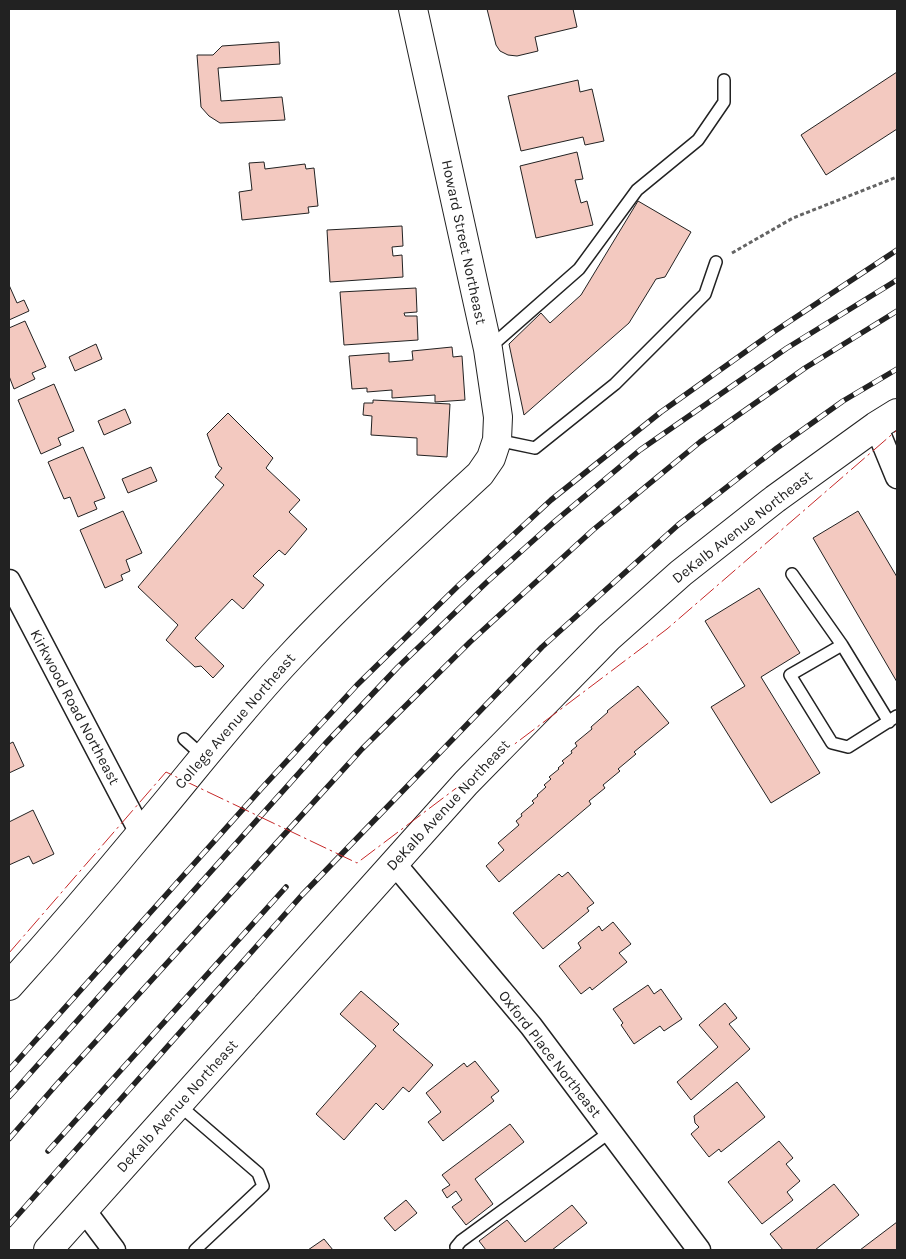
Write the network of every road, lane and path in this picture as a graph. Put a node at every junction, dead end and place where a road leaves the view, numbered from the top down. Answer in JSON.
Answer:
{"nodes":[{"id":1,"x":413,"y":9,"type":"edge"},
{"id":2,"x":724,"y":80,"type":"dead end"},
{"id":3,"x":897,"y":177,"type":"edge"},
{"id":4,"x":716,"y":262,"type":"joint"},
{"id":5,"x":488,"y":349,"type":"junction"},
{"id":6,"x":887,"y":419,"type":"edge"},
{"id":7,"x":497,"y":440,"type":"junction"},
{"id":8,"x":480,"y":474,"type":"joint"},
{"id":9,"x":897,"y":477,"type":"edge"},
{"id":10,"x":792,"y":574,"type":"dead end"},
{"id":11,"x":9,"y":581,"type":"edge"},
{"id":12,"x":842,"y":645,"type":"junction"},
{"id":13,"x":893,"y":719,"type":"edge"},
{"id":14,"x":141,"y":834,"type":"junction"},
{"id":15,"x":394,"y":863,"type":"junction"},
{"id":16,"x":9,"y":986,"type":"edge"},
{"id":17,"x":179,"y":1105,"type":"junction"},
{"id":18,"x":610,"y":1132,"type":"junction"},
{"id":19,"x":84,"y":1210,"type":"junction"},
{"id":20,"x":48,"y":1250,"type":"edge"},
{"id":21,"x":114,"y":1250,"type":"edge"},
{"id":22,"x":195,"y":1250,"type":"edge"},
{"id":23,"x":457,"y":1250,"type":"edge"},
{"id":24,"x":699,"y":1250,"type":"edge"}],
"edges":[{"from":1,"to":5,"type":"street","name":"Howard Street Northeast"},
{"from":2,"to":5,"type":"lane"},
{"from":3,"to":4,"type":"path"},
{"from":4,"to":7,"type":"lane"},
{"from":5,"to":7,"type":"street","name":"Howard Street Northeast"},
{"from":6,"to":9,"type":"street"},
{"from":6,"to":15,"type":"street","name":"DeKalb Avenue Northeast"},
{"from":7,"to":8,"type":"street","name":"Howard Street Northeast"},
{"from":8,"to":14,"type":"street","name":"College Avenue Northeast"},
{"from":10,"to":12,"type":"lane"},
{"from":11,"to":14,"type":"street","name":"Kirkwood Road Northeast"},
{"from":12,"to":13,"type":"lane"},
{"from":12,"to":13,"type":"lane"},
{"from":14,"to":16,"type":"street","name":"College Avenue Northeast"},
{"from":15,"to":17,"type":"street","name":"DeKalb Avenue Northeast"},
{"from":15,"to":18,"type":"street","name":"Oxford Place Northeast"},
{"from":17,"to":19,"type":"street","name":"DeKalb Avenue Northeast"},
{"from":17,"to":22,"type":"lane"},
{"from":18,"to":23,"type":"lane"},
{"from":18,"to":24,"type":"street","name":"Oxford Place Northeast"},
{"from":19,"to":20,"type":"street","name":"DeKalb Avenue Northeast"},
{"from":19,"to":21,"type":"street"}]}
